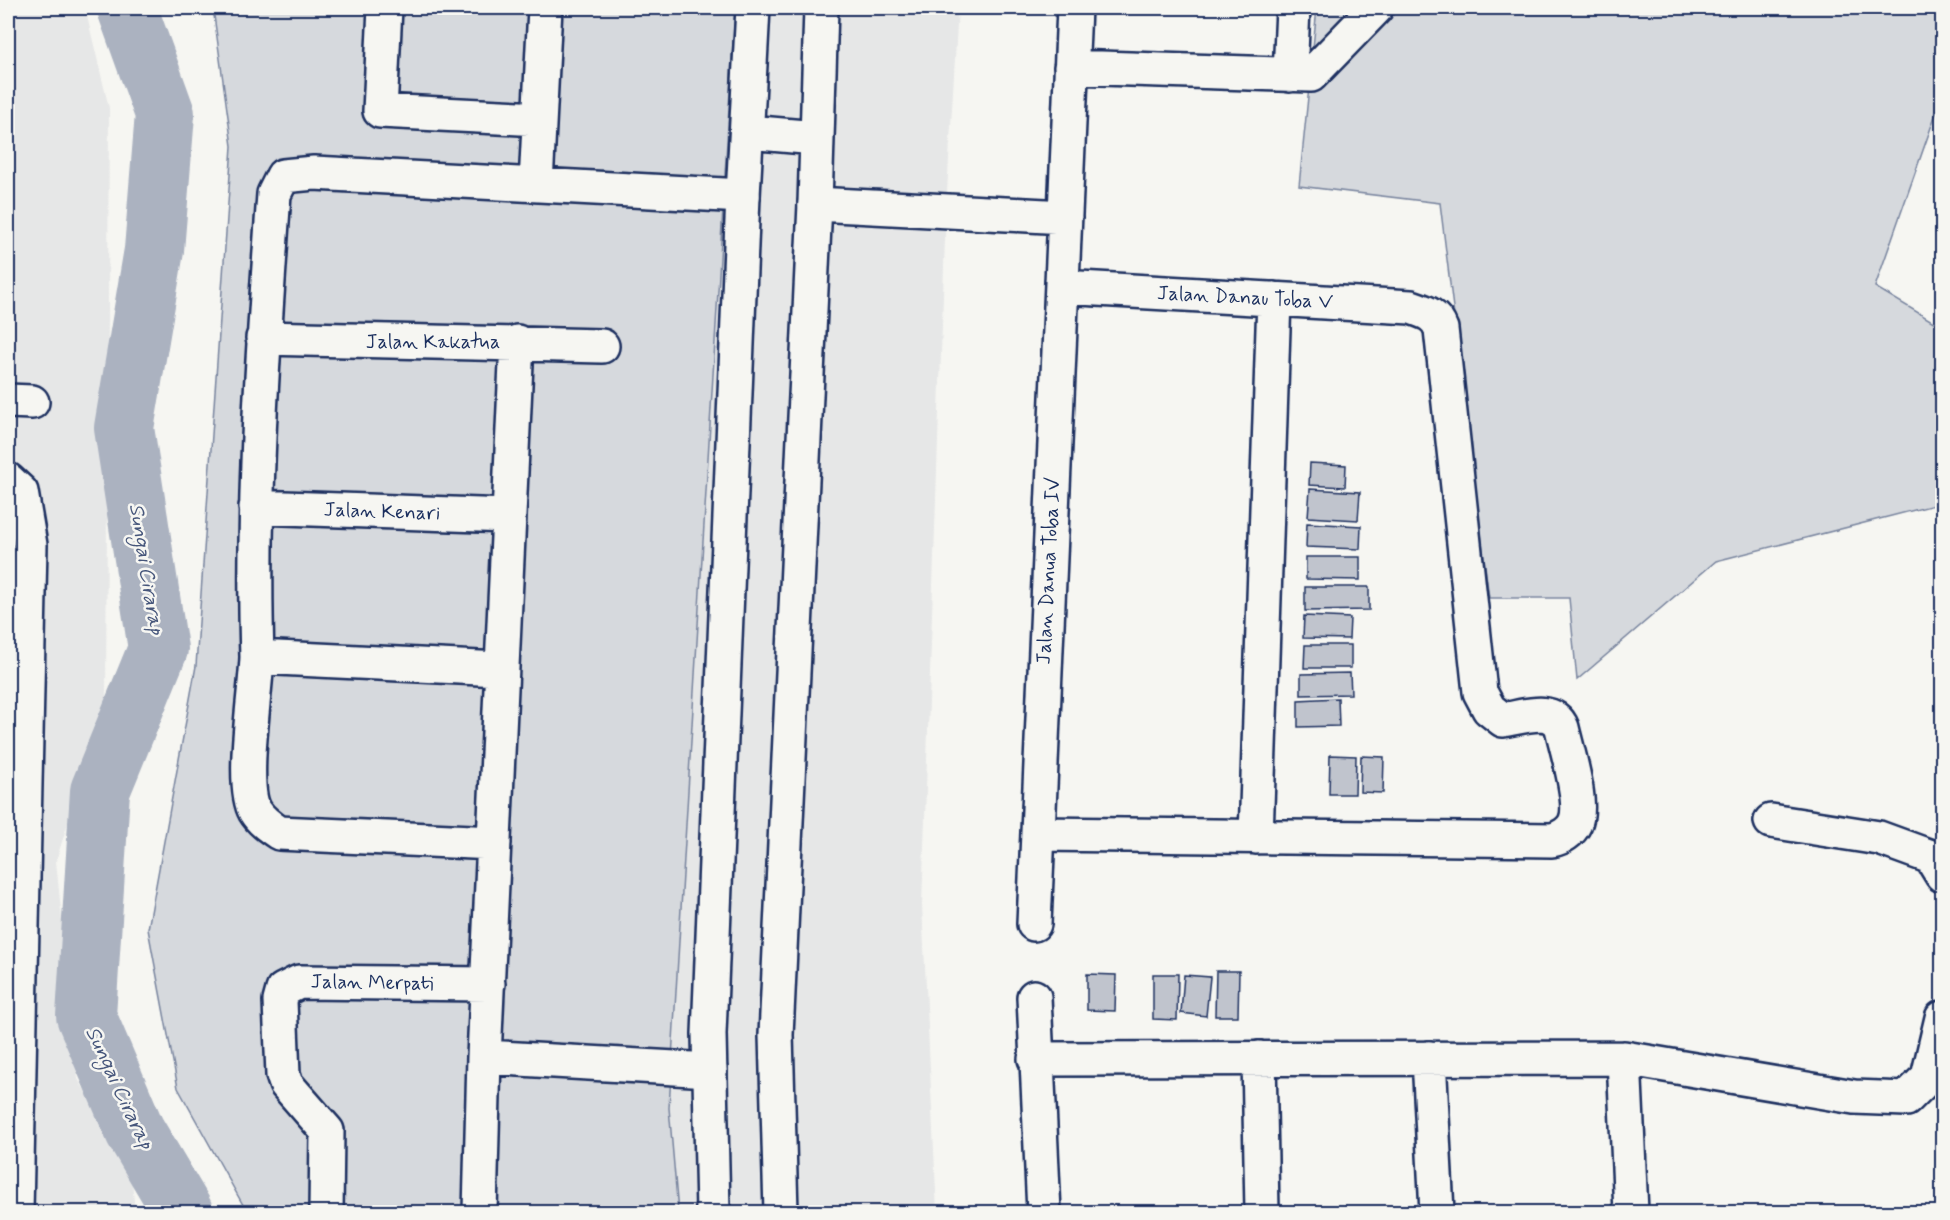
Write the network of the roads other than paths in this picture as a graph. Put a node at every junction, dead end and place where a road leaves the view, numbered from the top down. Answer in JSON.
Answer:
{"nodes":[{"id":1,"x":385,"y":8,"type":"edge"},
{"id":2,"x":545,"y":8,"type":"edge"},
{"id":3,"x":753,"y":8,"type":"edge"},
{"id":4,"x":820,"y":8,"type":"edge"},
{"id":5,"x":1074,"y":8,"type":"edge"},
{"id":6,"x":1293,"y":8,"type":"edge"},
{"id":7,"x":1376,"y":8,"type":"edge"},
{"id":8,"x":1071,"y":67,"type":"junction"},
{"id":9,"x":1290,"y":75,"type":"junction"},
{"id":10,"x":539,"y":119,"type":"junction"},
{"id":11,"x":748,"y":132,"type":"junction"},
{"id":12,"x":816,"y":138,"type":"junction"},
{"id":13,"x":536,"y":184,"type":"junction"},
{"id":14,"x":743,"y":196,"type":"junction"},
{"id":15,"x":814,"y":204,"type":"junction"},
{"id":16,"x":1065,"y":217,"type":"junction"},
{"id":17,"x":1062,"y":287,"type":"junction"},
{"id":18,"x":1274,"y":299,"type":"junction"},
{"id":19,"x":263,"y":338,"type":"junction"},
{"id":20,"x":517,"y":342,"type":"junction"},
{"id":21,"x":602,"y":346,"type":"dead end"},
{"id":22,"x":8,"y":480,"type":"edge"},
{"id":23,"x":256,"y":507,"type":"junction"},
{"id":24,"x":508,"y":516,"type":"junction"},
{"id":25,"x":257,"y":657,"type":"junction"},
{"id":26,"x":500,"y":669,"type":"junction"},
{"id":27,"x":1771,"y":821,"type":"dead end"},
{"id":28,"x":1038,"y":834,"type":"junction"},
{"id":29,"x":1256,"y":837,"type":"junction"},
{"id":30,"x":494,"y":843,"type":"junction"},
{"id":31,"x":1942,"y":875,"type":"edge"},
{"id":32,"x":1034,"y":924,"type":"dead end"},
{"id":33,"x":488,"y":984,"type":"junction"},
{"id":34,"x":1034,"y":997,"type":"dead end"},
{"id":35,"x":1942,"y":1018,"type":"edge"},
{"id":36,"x":484,"y":1057,"type":"junction"},
{"id":37,"x":1258,"y":1058,"type":"junction"},
{"id":38,"x":1429,"y":1058,"type":"junction"},
{"id":39,"x":1624,"y":1058,"type":"junction"},
{"id":40,"x":1035,"y":1059,"type":"junction"},
{"id":41,"x":710,"y":1070,"type":"junction"},
{"id":42,"x":16,"y":1212,"type":"edge"},
{"id":43,"x":326,"y":1212,"type":"edge"},
{"id":44,"x":480,"y":1212,"type":"edge"},
{"id":45,"x":713,"y":1212,"type":"edge"},
{"id":46,"x":781,"y":1212,"type":"edge"},
{"id":47,"x":1044,"y":1212,"type":"edge"},
{"id":48,"x":1262,"y":1212,"type":"edge"},
{"id":49,"x":1437,"y":1212,"type":"edge"},
{"id":50,"x":1631,"y":1212,"type":"edge"}],
"edges":[{"from":1,"to":10,"type":"street"},
{"from":2,"to":10,"type":"street"},
{"from":3,"to":11,"type":"street"},
{"from":4,"to":12,"type":"street"},
{"from":5,"to":8,"type":"street","name":"Jalan Danua Toba IV"},
{"from":6,"to":9,"type":"street"},
{"from":7,"to":9,"type":"street"},
{"from":8,"to":9,"type":"street"},
{"from":8,"to":16,"type":"street","name":"Jalan Danua Toba IV"},
{"from":10,"to":13,"type":"street"},
{"from":11,"to":12,"type":"street"},
{"from":11,"to":14,"type":"street"},
{"from":12,"to":15,"type":"street"},
{"from":13,"to":14,"type":"street"},
{"from":13,"to":19,"type":"street"},
{"from":14,"to":41,"type":"street"},
{"from":15,"to":16,"type":"street"},
{"from":15,"to":46,"type":"street"},
{"from":16,"to":17,"type":"street","name":"Jalan Danua Toba IV"},
{"from":17,"to":18,"type":"street","name":"Jalan Danau Toba V"},
{"from":17,"to":28,"type":"street","name":"Jalan Danua Toba IV"},
{"from":18,"to":29,"type":"street"},
{"from":18,"to":29,"type":"street","name":"Jalan Danau Toba V"},
{"from":19,"to":20,"type":"street","name":"Jalan Kakatua"},
{"from":19,"to":23,"type":"street"},
{"from":20,"to":21,"type":"street","name":"Jalan Kakatua"},
{"from":20,"to":24,"type":"street"},
{"from":22,"to":42,"type":"street"},
{"from":23,"to":24,"type":"street","name":"Jalan Kenari"},
{"from":23,"to":25,"type":"street"},
{"from":24,"to":26,"type":"street"},
{"from":25,"to":26,"type":"street"},
{"from":25,"to":30,"type":"street"},
{"from":26,"to":30,"type":"street"},
{"from":27,"to":31,"type":"street"},
{"from":28,"to":29,"type":"street"},
{"from":28,"to":32,"type":"street","name":"Jalan Danua Toba IV"},
{"from":30,"to":33,"type":"street"},
{"from":33,"to":36,"type":"street"},
{"from":33,"to":43,"type":"street","name":"Jalan Merpati"},
{"from":34,"to":40,"type":"street"},
{"from":35,"to":39,"type":"street"},
{"from":36,"to":41,"type":"street"},
{"from":36,"to":44,"type":"street"},
{"from":37,"to":38,"type":"street"},
{"from":37,"to":40,"type":"street"},
{"from":37,"to":48,"type":"street"},
{"from":38,"to":39,"type":"street"},
{"from":38,"to":49,"type":"street"},
{"from":39,"to":50,"type":"street"},
{"from":40,"to":47,"type":"street"},
{"from":41,"to":45,"type":"street"}]}
